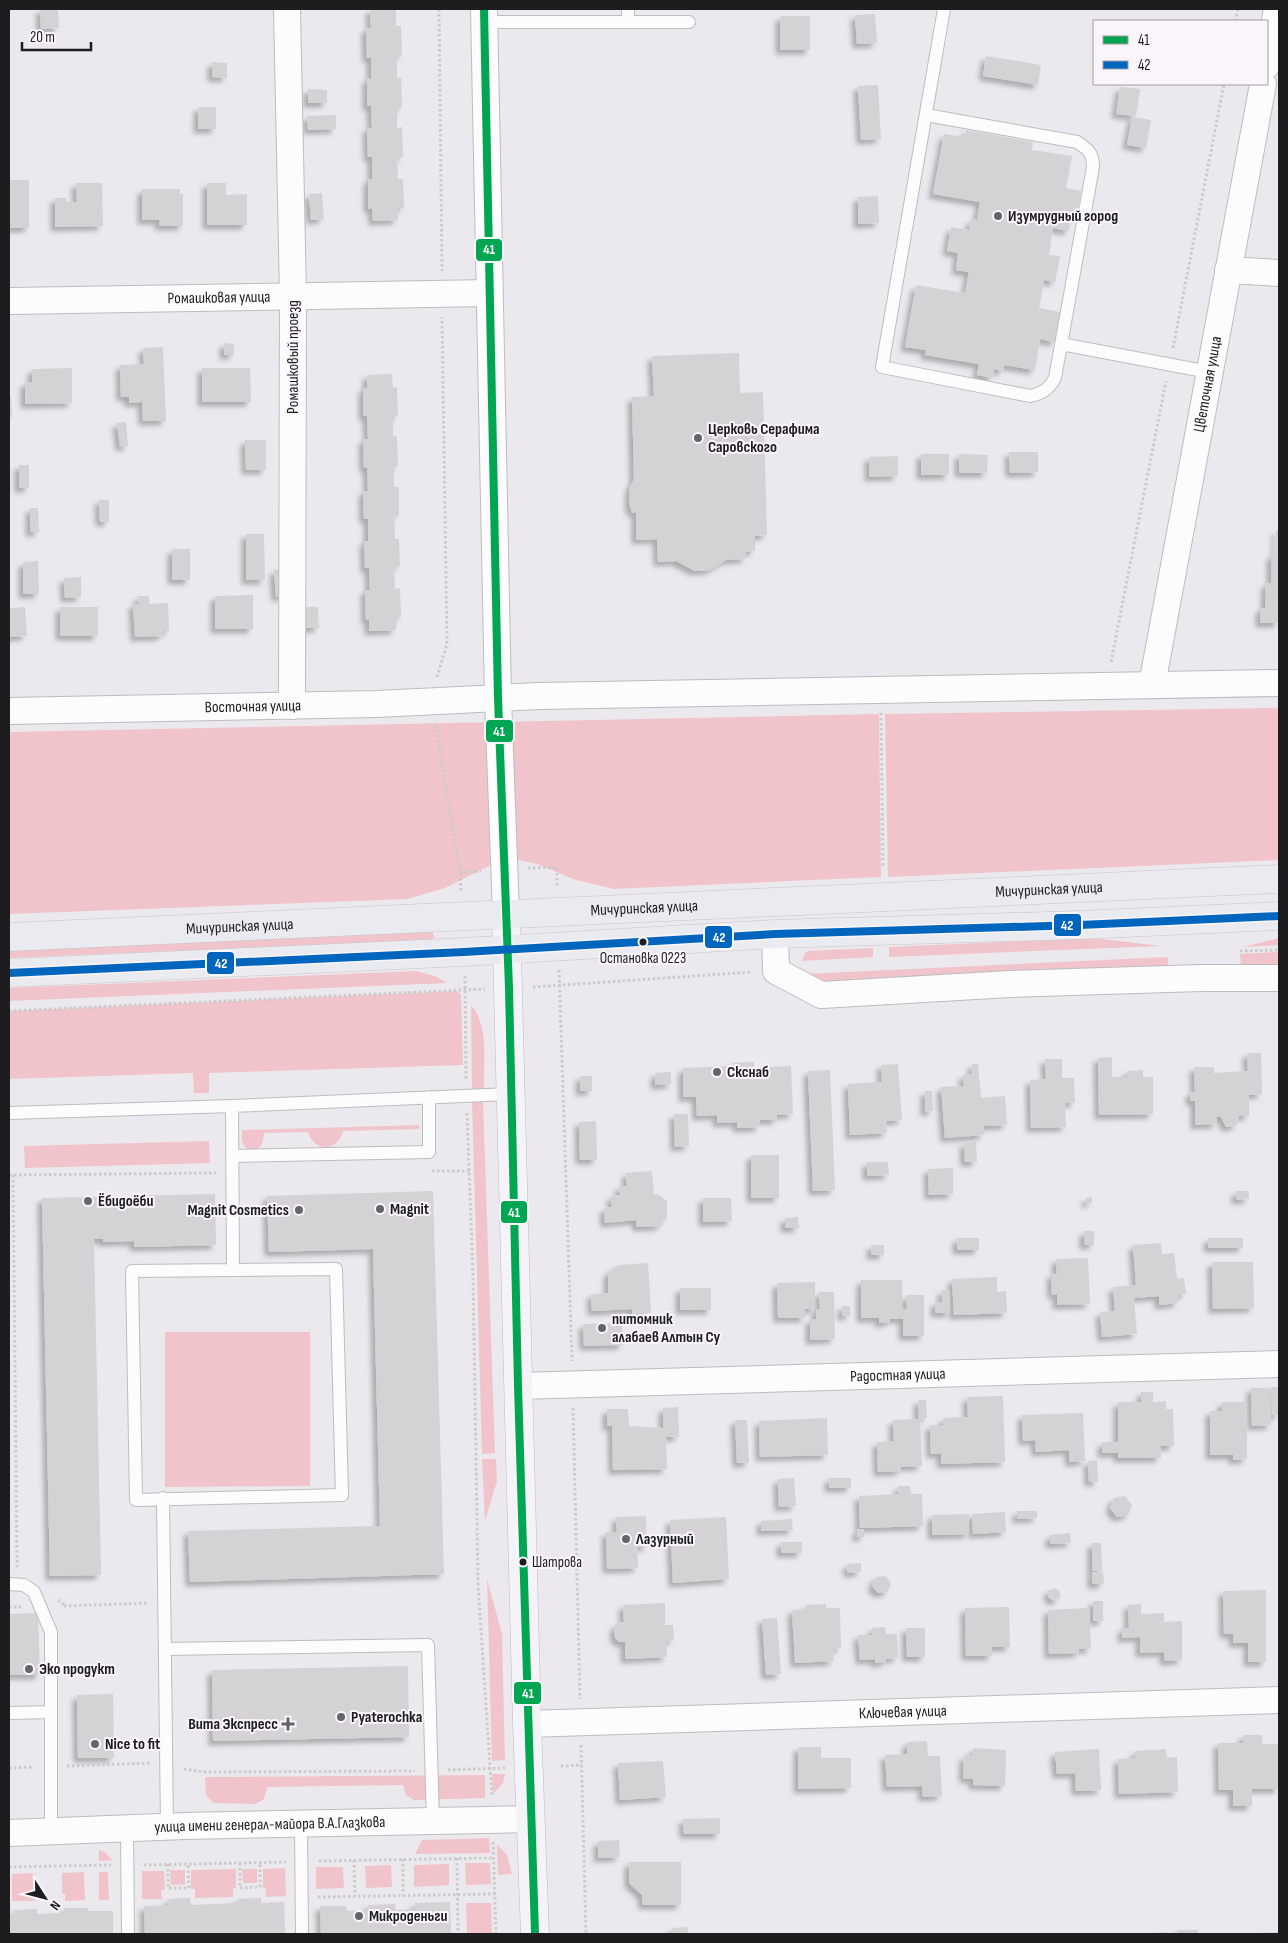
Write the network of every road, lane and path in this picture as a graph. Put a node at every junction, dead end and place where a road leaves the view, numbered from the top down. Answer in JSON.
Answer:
{"nodes":[{"id":1,"x":287,"y":9,"type":"edge"},
{"id":2,"x":439,"y":9,"type":"edge"},
{"id":3,"x":628,"y":9,"type":"edge"},
{"id":4,"x":944,"y":9,"type":"edge"},
{"id":5,"x":1278,"y":9,"type":"edge"},
{"id":6,"x":484,"y":15,"type":"edge"},
{"id":7,"x":628,"y":22,"type":"junction"},
{"id":8,"x":689,"y":22,"type":"dead end"},
{"id":9,"x":1268,"y":60,"type":"edge"},
{"id":10,"x":1224,"y":85,"type":"edge"},
{"id":11,"x":1263,"y":85,"type":"edge"},
{"id":12,"x":926,"y":115,"type":"junction"},
{"id":13,"x":1228,"y":270,"type":"junction"},
{"id":14,"x":1279,"y":273,"type":"edge"},
{"id":15,"x":442,"y":292,"type":"junction"},
{"id":16,"x":489,"y":293,"type":"junction"},
{"id":17,"x":293,"y":295,"type":"junction"},
{"id":18,"x":9,"y":301,"type":"edge"},
{"id":19,"x":1061,"y":344,"type":"junction"},
{"id":20,"x":1169,"y":366,"type":"junction"},
{"id":21,"x":1209,"y":372,"type":"junction"},
{"id":22,"x":1279,"y":683,"type":"edge"},
{"id":23,"x":435,"y":684,"type":"dead end"},
{"id":24,"x":1107,"y":685,"type":"junction"},
{"id":25,"x":1152,"y":685,"type":"junction"},
{"id":26,"x":881,"y":689,"type":"junction"},
{"id":27,"x":498,"y":698,"type":"junction"},
{"id":28,"x":292,"y":706,"type":"junction"},
{"id":29,"x":9,"y":711,"type":"edge"},
{"id":30,"x":436,"y":723,"type":"dead end"},
{"id":31,"x":883,"y":868,"type":"dead end"},
{"id":32,"x":504,"y":870,"type":"junction"},
{"id":33,"x":460,"y":872,"type":"junction"},
{"id":34,"x":1279,"y":879,"type":"edge"},
{"id":35,"x":558,"y":911,"type":"junction"},
{"id":36,"x":506,"y":914,"type":"junction"},
{"id":37,"x":462,"y":916,"type":"junction"},
{"id":38,"x":1279,"y":916,"type":"edge"},
{"id":39,"x":775,"y":934,"type":"junction"},
{"id":40,"x":9,"y":937,"type":"edge"},
{"id":41,"x":558,"y":947,"type":"junction"},
{"id":42,"x":508,"y":950,"type":"junction"},
{"id":43,"x":464,"y":952,"type":"junction"},
{"id":44,"x":9,"y":973,"type":"edge"},
{"id":45,"x":1279,"y":978,"type":"edge"},
{"id":46,"x":509,"y":988,"type":"junction"},
{"id":47,"x":466,"y":990,"type":"junction"},
{"id":48,"x":9,"y":1011,"type":"edge"},
{"id":49,"x":511,"y":1094,"type":"junction"},
{"id":50,"x":466,"y":1096,"type":"junction"},
{"id":51,"x":429,"y":1097,"type":"junction"},
{"id":52,"x":232,"y":1106,"type":"junction"},
{"id":53,"x":9,"y":1113,"type":"edge"},
{"id":54,"x":233,"y":1156,"type":"junction"},
{"id":55,"x":233,"y":1172,"type":"junction"},
{"id":56,"x":11,"y":1175,"type":"edge"},
{"id":57,"x":233,"y":1270,"type":"junction"},
{"id":58,"x":1279,"y":1364,"type":"edge"},
{"id":59,"x":572,"y":1384,"type":"junction"},
{"id":60,"x":518,"y":1386,"type":"junction"},
{"id":61,"x":163,"y":1498,"type":"junction"},
{"id":62,"x":17,"y":1570,"type":"dead end"},
{"id":63,"x":9,"y":1584,"type":"edge"},
{"id":64,"x":52,"y":1596,"type":"dead end"},
{"id":65,"x":165,"y":1603,"type":"junction"},
{"id":66,"x":56,"y":1606,"type":"dead end"},
{"id":67,"x":66,"y":1606,"type":"junction"},
{"id":68,"x":9,"y":1607,"type":"edge"},
{"id":69,"x":28,"y":1607,"type":"dead end"},
{"id":70,"x":165,"y":1648,"type":"junction"},
{"id":71,"x":1279,"y":1700,"type":"edge"},
{"id":72,"x":51,"y":1712,"type":"junction"},
{"id":73,"x":9,"y":1713,"type":"edge"},
{"id":74,"x":581,"y":1723,"type":"junction"},
{"id":75,"x":527,"y":1724,"type":"junction"},
{"id":76,"x":582,"y":1765,"type":"junction"},
{"id":77,"x":51,"y":1766,"type":"junction"},
{"id":78,"x":166,"y":1766,"type":"junction"},
{"id":79,"x":560,"y":1766,"type":"dead end"},
{"id":80,"x":9,"y":1768,"type":"edge"},
{"id":81,"x":508,"y":1768,"type":"dead end"},
{"id":82,"x":491,"y":1769,"type":"junction"},
{"id":83,"x":432,"y":1770,"type":"junction"},
{"id":84,"x":531,"y":1819,"type":"junction"},
{"id":85,"x":493,"y":1820,"type":"junction"},
{"id":86,"x":433,"y":1822,"type":"junction"},
{"id":87,"x":302,"y":1826,"type":"junction"},
{"id":88,"x":167,"y":1828,"type":"junction"},
{"id":89,"x":127,"y":1830,"type":"junction"},
{"id":90,"x":51,"y":1832,"type":"junction"},
{"id":91,"x":9,"y":1833,"type":"edge"},
{"id":92,"x":457,"y":1858,"type":"junction"},
{"id":93,"x":494,"y":1858,"type":"junction"},
{"id":94,"x":403,"y":1859,"type":"junction"},
{"id":95,"x":354,"y":1860,"type":"junction"},
{"id":96,"x":301,"y":1861,"type":"junction"},
{"id":97,"x":260,"y":1862,"type":"junction"},
{"id":98,"x":240,"y":1863,"type":"junction"},
{"id":99,"x":168,"y":1864,"type":"junction"},
{"id":100,"x":188,"y":1864,"type":"junction"},
{"id":101,"x":127,"y":1865,"type":"junction"},
{"id":102,"x":9,"y":1867,"type":"edge"},
{"id":103,"x":458,"y":1894,"type":"junction"},
{"id":104,"x":495,"y":1894,"type":"junction"},
{"id":105,"x":403,"y":1895,"type":"junction"},
{"id":106,"x":355,"y":1896,"type":"junction"},
{"id":107,"x":315,"y":1897,"type":"dead end"},
{"id":108,"x":128,"y":1934,"type":"edge"},
{"id":109,"x":302,"y":1934,"type":"edge"},
{"id":110,"x":458,"y":1934,"type":"edge"},
{"id":111,"x":496,"y":1934,"type":"edge"},
{"id":112,"x":535,"y":1934,"type":"edge"},
{"id":113,"x":586,"y":1934,"type":"edge"}],
"edges":[{"from":1,"to":17,"type":"street","name":"Ромашковый проезд"},
{"from":2,"to":15,"type":"path"},
{"from":3,"to":7,"type":"lane"},
{"from":4,"to":12,"type":"lane"},
{"from":5,"to":9,"type":"street"},
{"from":6,"to":7,"type":"lane"},
{"from":6,"to":16,"type":"street"},
{"from":7,"to":8,"type":"lane"},
{"from":10,"to":20,"type":"path"},
{"from":11,"to":13,"type":"street","name":"Цветочная улица"},
{"from":12,"to":19,"type":"lane"},
{"from":12,"to":19,"type":"lane"},
{"from":13,"to":14,"type":"street"},
{"from":13,"to":21,"type":"street","name":"Цветочная улица"},
{"from":15,"to":16,"type":"street","name":"Ромашковая улица"},
{"from":15,"to":17,"type":"street","name":"Ромашковая улица"},
{"from":15,"to":23,"type":"path"},
{"from":16,"to":27,"type":"street"},
{"from":17,"to":18,"type":"street","name":"Ромашковая улица"},
{"from":17,"to":28,"type":"street","name":"Ромашковый проезд"},
{"from":19,"to":20,"type":"lane"},
{"from":20,"to":21,"type":"lane"},
{"from":20,"to":24,"type":"path"},
{"from":21,"to":25,"type":"street","name":"Цветочная улица"},
{"from":22,"to":25,"type":"street","name":"Восточная улица"},
{"from":24,"to":25,"type":"street","name":"Восточная улица"},
{"from":24,"to":26,"type":"street","name":"Восточная улица"},
{"from":26,"to":27,"type":"street","name":"Восточная улица"},
{"from":26,"to":31,"type":"path"},
{"from":27,"to":28,"type":"street","name":"Восточная улица"},
{"from":27,"to":32,"type":"street"},
{"from":28,"to":29,"type":"street","name":"Восточная улица"},
{"from":30,"to":33,"type":"path"},
{"from":32,"to":33,"type":"path"},
{"from":32,"to":35,"type":"path"},
{"from":32,"to":36,"type":"street"},
{"from":33,"to":37,"type":"path"},
{"from":34,"to":35,"type":"main road","name":"Мичуринская улица"},
{"from":35,"to":36,"type":"main road","name":"Мичуринская улица"},
{"from":36,"to":37,"type":"main road","name":"Мичуринская улица"},
{"from":36,"to":42,"type":"main road"},
{"from":37,"to":40,"type":"main road","name":"Мичуринская улица"},
{"from":38,"to":39,"type":"main road"},
{"from":39,"to":41,"type":"main road"},
{"from":39,"to":45,"type":"street"},
{"from":41,"to":42,"type":"main road"},
{"from":41,"to":59,"type":"path"},
{"from":42,"to":43,"type":"main road"},
{"from":42,"to":46,"type":"main road"},
{"from":43,"to":44,"type":"main road"},
{"from":43,"to":47,"type":"path"},
{"from":46,"to":47,"type":"path"},
{"from":46,"to":49,"type":"main road"},
{"from":47,"to":48,"type":"path"},
{"from":47,"to":50,"type":"path"},
{"from":49,"to":50,"type":"lane"},
{"from":49,"to":60,"type":"main road"},
{"from":50,"to":51,"type":"lane"},
{"from":50,"to":82,"type":"path"},
{"from":51,"to":52,"type":"lane"},
{"from":51,"to":54,"type":"lane"},
{"from":52,"to":53,"type":"lane"},
{"from":52,"to":54,"type":"lane"},
{"from":54,"to":55,"type":"lane"},
{"from":55,"to":56,"type":"path"},
{"from":55,"to":57,"type":"lane"},
{"from":56,"to":62,"type":"path"},
{"from":57,"to":61,"type":"lane"},
{"from":57,"to":61,"type":"lane"},
{"from":58,"to":59,"type":"street","name":"Радостная улица"},
{"from":59,"to":60,"type":"street","name":"Радостная улица"},
{"from":59,"to":74,"type":"path"},
{"from":60,"to":75,"type":"main road"},
{"from":61,"to":65,"type":"lane"},
{"from":63,"to":72,"type":"lane"},
{"from":64,"to":67,"type":"path"},
{"from":65,"to":67,"type":"path"},
{"from":65,"to":70,"type":"lane"},
{"from":66,"to":67,"type":"path"},
{"from":68,"to":69,"type":"path"},
{"from":70,"to":78,"type":"lane"},
{"from":70,"to":83,"type":"lane"},
{"from":71,"to":74,"type":"street","name":"Ключевая улица"},
{"from":72,"to":73,"type":"lane"},
{"from":72,"to":77,"type":"lane"},
{"from":74,"to":75,"type":"street","name":"Ключевая улица"},
{"from":74,"to":76,"type":"path"},
{"from":75,"to":84,"type":"main road"},
{"from":76,"to":79,"type":"path"},
{"from":76,"to":113,"type":"path"},
{"from":77,"to":78,"type":"path"},
{"from":77,"to":80,"type":"path"},
{"from":77,"to":90,"type":"lane"},
{"from":78,"to":83,"type":"path"},
{"from":78,"to":88,"type":"lane"},
{"from":81,"to":82,"type":"path"},
{"from":82,"to":83,"type":"path"},
{"from":82,"to":85,"type":"path"},
{"from":83,"to":86,"type":"lane"},
{"from":84,"to":85,"type":"street","name":"улица имени генерал-майора В.А.Глазкова"},
{"from":84,"to":112,"type":"main road"},
{"from":85,"to":86,"type":"street","name":"улица имени генерал-майора В.А.Глазкова"},
{"from":85,"to":93,"type":"path"},
{"from":86,"to":87,"type":"street","name":"улица имени генерал-майора В.А.Глазкова"},
{"from":87,"to":88,"type":"street","name":"улица имени генерал-майора В.А.Глазкова"},
{"from":87,"to":96,"type":"lane"},
{"from":88,"to":89,"type":"street","name":"улица имени генерал-майора В.А.Глазкова"},
{"from":89,"to":90,"type":"street","name":"улица имени генерал-майора В.А.Глазкова"},
{"from":89,"to":101,"type":"lane"},
{"from":90,"to":91,"type":"street","name":"улица имени генерал-майора В.А.Глазкова"},
{"from":92,"to":93,"type":"path"},
{"from":92,"to":94,"type":"path"},
{"from":92,"to":103,"type":"path"},
{"from":93,"to":104,"type":"path"},
{"from":94,"to":95,"type":"path"},
{"from":94,"to":105,"type":"path"},
{"from":95,"to":96,"type":"path"},
{"from":95,"to":106,"type":"path"},
{"from":96,"to":97,"type":"path"},
{"from":96,"to":109,"type":"lane"},
{"from":97,"to":98,"type":"path"},
{"from":97,"to":98,"type":"path"},
{"from":98,"to":100,"type":"path"},
{"from":99,"to":100,"type":"path"},
{"from":99,"to":100,"type":"path"},
{"from":99,"to":101,"type":"path"},
{"from":101,"to":102,"type":"path"},
{"from":101,"to":108,"type":"lane"},
{"from":103,"to":104,"type":"path"},
{"from":103,"to":105,"type":"path"},
{"from":103,"to":110,"type":"path"},
{"from":104,"to":111,"type":"path"},
{"from":105,"to":106,"type":"path"},
{"from":106,"to":107,"type":"path"}]}
